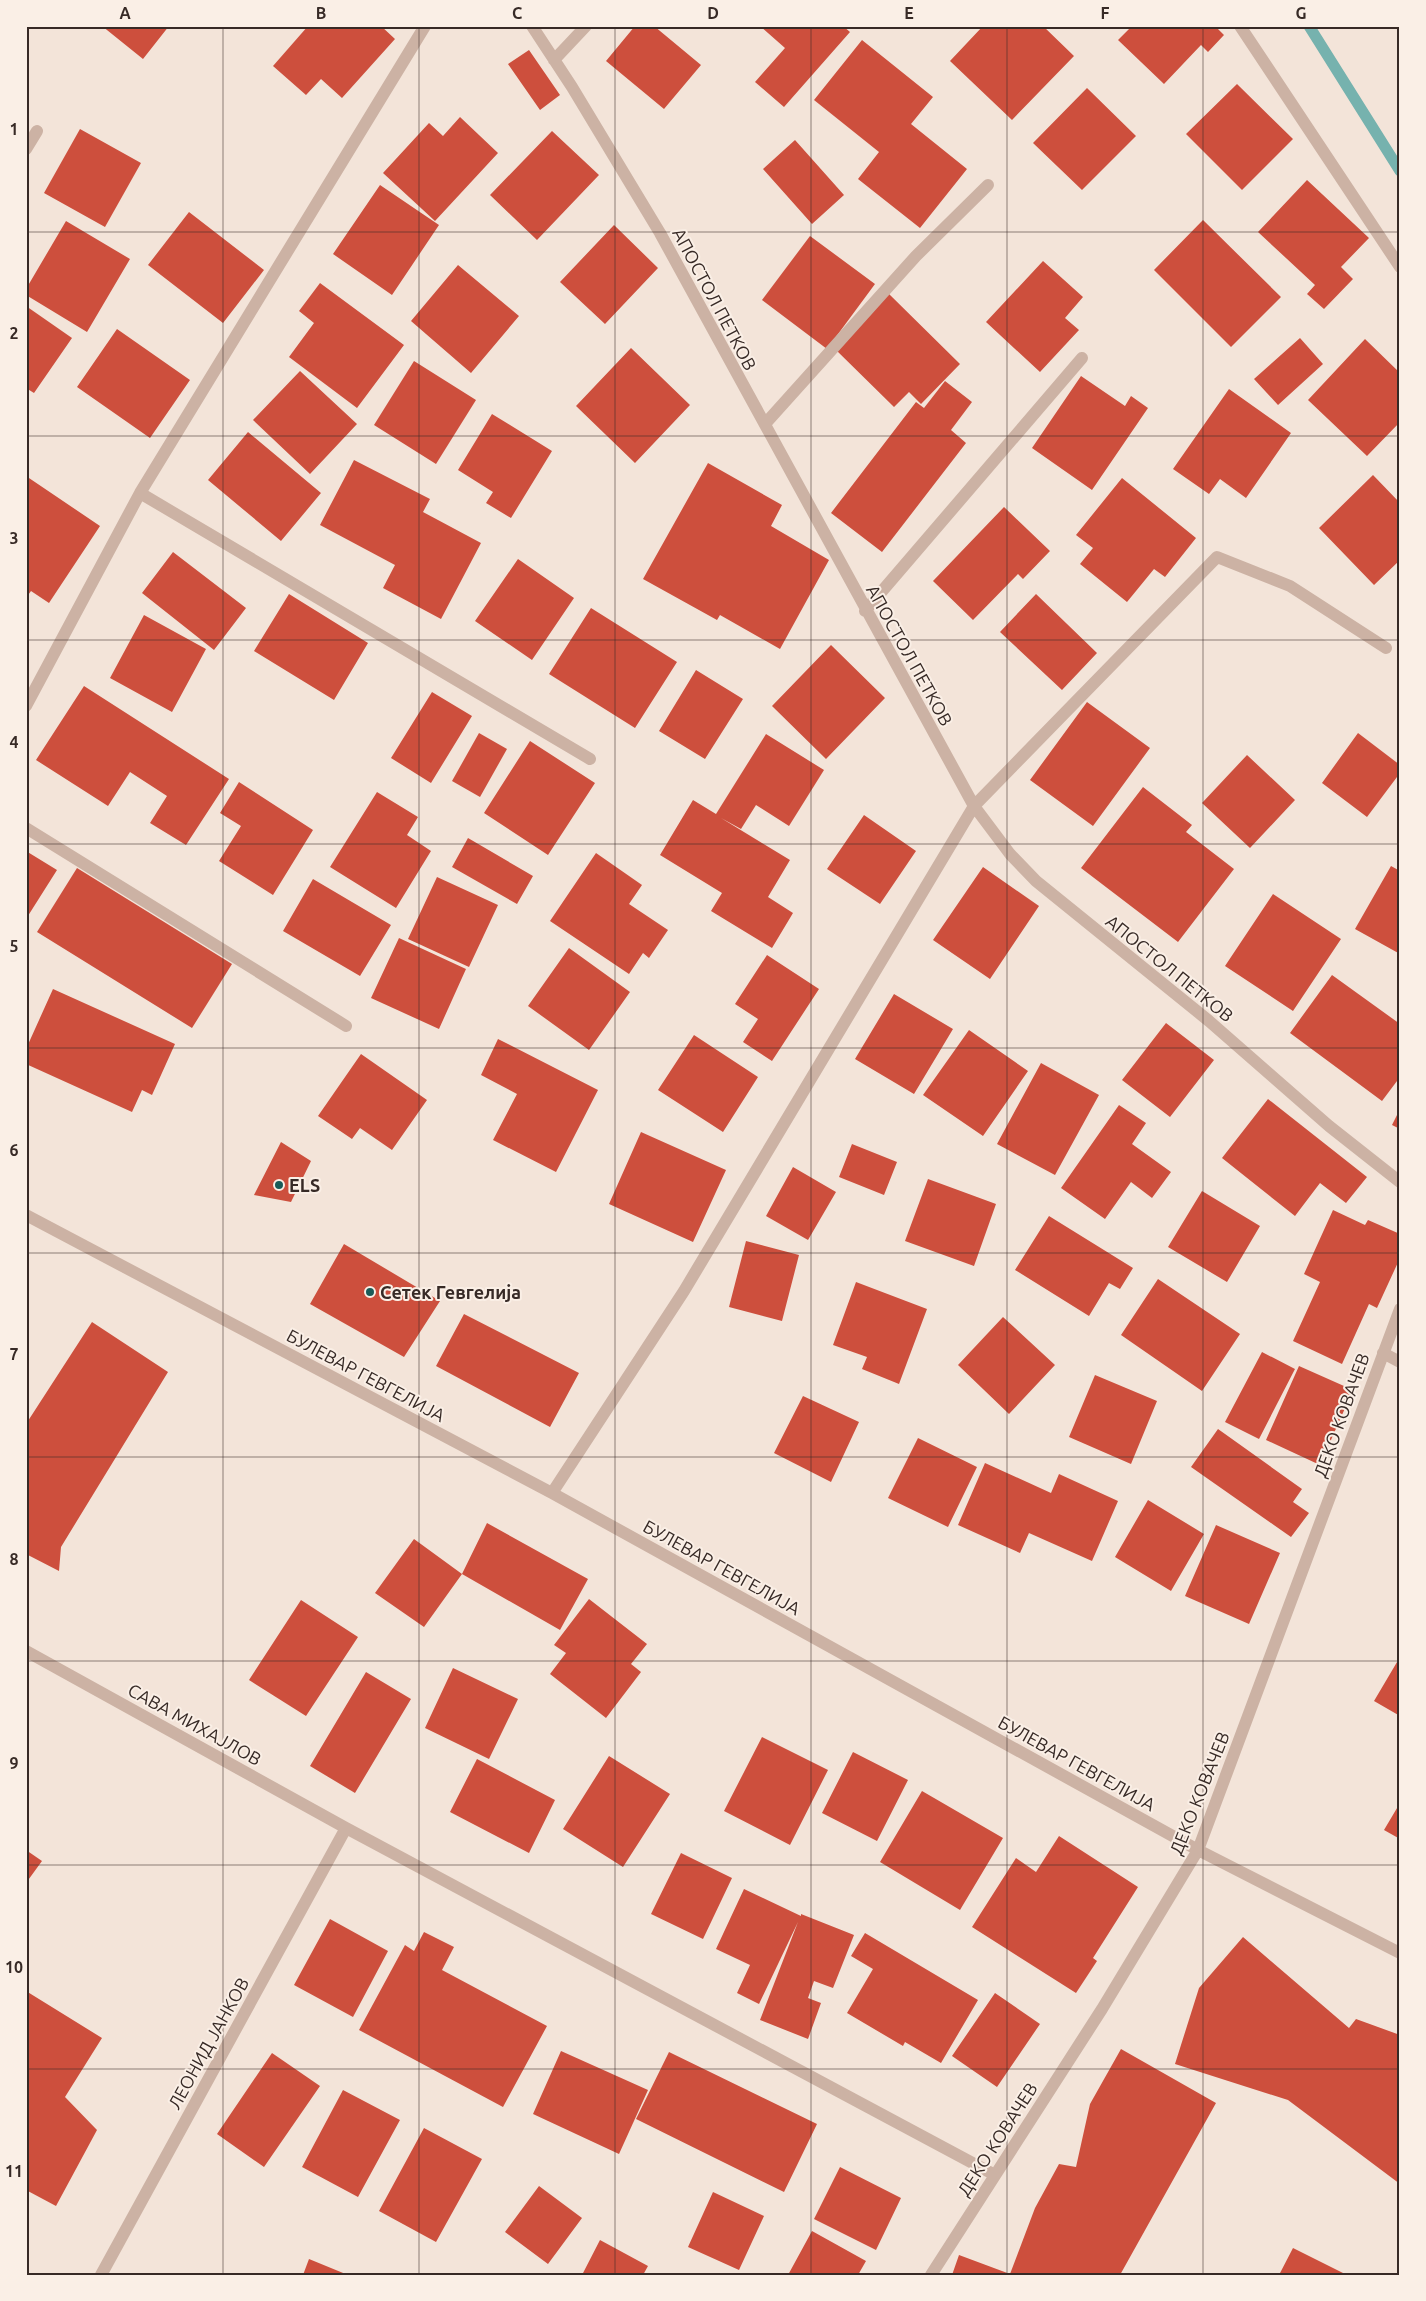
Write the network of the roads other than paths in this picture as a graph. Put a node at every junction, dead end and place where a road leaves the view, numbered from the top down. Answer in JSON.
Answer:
{"nodes":[{"id":1,"x":425,"y":26,"type":"edge"},
{"id":2,"x":532,"y":26,"type":"edge"},
{"id":3,"x":586,"y":26,"type":"edge"},
{"id":4,"x":1240,"y":26,"type":"edge"},
{"id":5,"x":554,"y":60,"type":"junction"},
{"id":6,"x":37,"y":131,"type":"dead end"},
{"id":7,"x":26,"y":149,"type":"edge"},
{"id":8,"x":988,"y":185,"type":"dead end"},
{"id":9,"x":1400,"y":267,"type":"edge"},
{"id":10,"x":1082,"y":358,"type":"dead end"},
{"id":11,"x":765,"y":424,"type":"junction"},
{"id":12,"x":140,"y":493,"type":"junction"},
{"id":13,"x":865,"y":611,"type":"junction"},
{"id":14,"x":1386,"y":648,"type":"dead end"},
{"id":15,"x":26,"y":706,"type":"edge"},
{"id":16,"x":590,"y":759,"type":"dead end"},
{"id":17,"x":974,"y":806,"type":"junction"},
{"id":18,"x":26,"y":828,"type":"edge"},
{"id":19,"x":346,"y":1026,"type":"dead end"},
{"id":20,"x":1400,"y":1182,"type":"edge"},
{"id":21,"x":26,"y":1215,"type":"edge"},
{"id":22,"x":1400,"y":1310,"type":"edge"},
{"id":23,"x":1383,"y":1353,"type":"junction"},
{"id":24,"x":1400,"y":1362,"type":"edge"},
{"id":25,"x":552,"y":1493,"type":"junction"},
{"id":26,"x":26,"y":1651,"type":"edge"},
{"id":27,"x":346,"y":1828,"type":"junction"},
{"id":28,"x":1198,"y":1850,"type":"junction"},
{"id":29,"x":1400,"y":1953,"type":"edge"},
{"id":30,"x":994,"y":2175,"type":"junction"},
{"id":31,"x":105,"y":2274,"type":"edge"},
{"id":32,"x":931,"y":2275,"type":"edge"}],
"edges":[{"from":1,"to":12,"type":"street"},
{"from":2,"to":5,"type":"street","name":"АПОСТОЛ ПЕТКОВ"},
{"from":3,"to":5,"type":"street"},
{"from":4,"to":9,"type":"street"},
{"from":5,"to":11,"type":"street","name":"АПОСТОЛ ПЕТКОВ"},
{"from":6,"to":7,"type":"street"},
{"from":8,"to":11,"type":"street"},
{"from":10,"to":13,"type":"street"},
{"from":11,"to":13,"type":"street","name":"АПОСТОЛ ПЕТКОВ"},
{"from":12,"to":15,"type":"street"},
{"from":12,"to":16,"type":"street"},
{"from":13,"to":17,"type":"street","name":"АПОСТОЛ ПЕТКОВ"},
{"from":14,"to":17,"type":"street"},
{"from":17,"to":20,"type":"street","name":"АПОСТОЛ ПЕТКОВ"},
{"from":17,"to":25,"type":"street"},
{"from":18,"to":19,"type":"street"},
{"from":21,"to":25,"type":"street","name":"БУЛЕВАР ГЕВГЕЛИЈА"},
{"from":22,"to":23,"type":"street","name":"ДЕКО КОВАЧЕВ"},
{"from":23,"to":24,"type":"street"},
{"from":23,"to":28,"type":"street","name":"ДЕКО КОВАЧЕВ"},
{"from":25,"to":28,"type":"street","name":"БУЛЕВАР ГЕВГЕЛИЈА"},
{"from":26,"to":27,"type":"street","name":"САВА МИХАЈЛОВ"},
{"from":27,"to":30,"type":"street","name":"САВА МИХАЈЛОВ"},
{"from":27,"to":31,"type":"street","name":"ЛЕОНИД ЈАНКОВ"},
{"from":28,"to":29,"type":"street","name":"БУЛЕВАР ГЕВГЕЛИЈА"},
{"from":28,"to":30,"type":"street","name":"ДЕКО КОВАЧЕВ"},
{"from":30,"to":32,"type":"street","name":"ДЕКО КОВАЧЕВ"}]}
